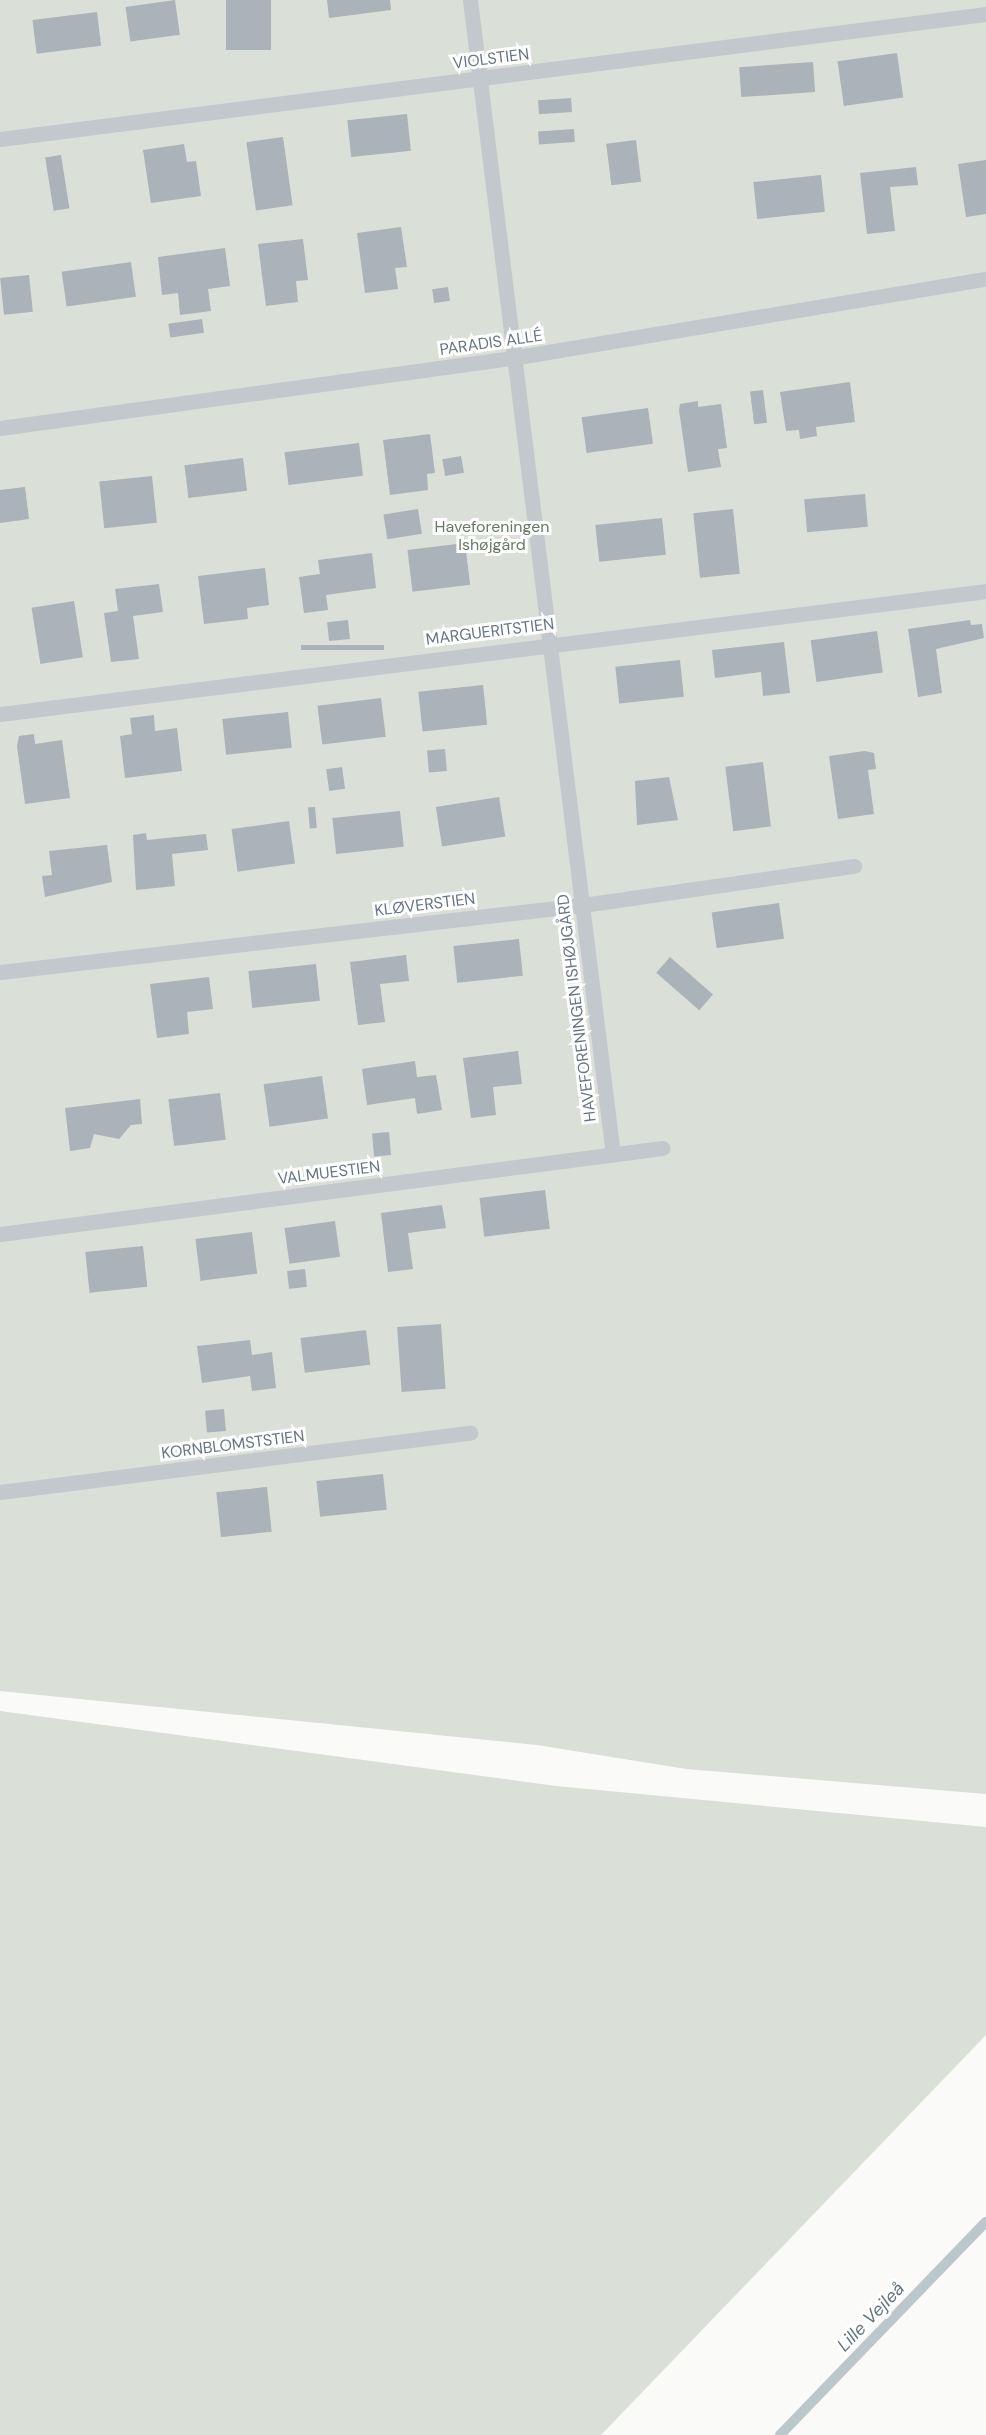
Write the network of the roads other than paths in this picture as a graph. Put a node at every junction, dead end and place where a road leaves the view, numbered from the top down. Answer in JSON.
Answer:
{"nodes":[{"id":1,"x":470,"y":0,"type":"edge"},
{"id":2,"x":986,"y":14,"type":"edge"},
{"id":3,"x":481,"y":79,"type":"junction"},
{"id":4,"x":0,"y":139,"type":"edge"},
{"id":5,"x":986,"y":279,"type":"edge"},
{"id":6,"x":512,"y":358,"type":"junction"},
{"id":7,"x":0,"y":428,"type":"edge"},
{"id":8,"x":986,"y":591,"type":"edge"},
{"id":9,"x":551,"y":642,"type":"junction"},
{"id":10,"x":0,"y":714,"type":"edge"},
{"id":11,"x":854,"y":866,"type":"dead end"},
{"id":12,"x":583,"y":905,"type":"junction"},
{"id":13,"x":0,"y":972,"type":"edge"},
{"id":14,"x":662,"y":1148,"type":"dead end"},
{"id":15,"x":613,"y":1154,"type":"junction"},
{"id":16,"x":0,"y":1234,"type":"edge"},
{"id":17,"x":470,"y":1433,"type":"dead end"},
{"id":18,"x":0,"y":1492,"type":"edge"}],
"edges":[{"from":1,"to":3,"type":"lane","name":"HAVEFORENINGEN ISHØJGÅRD"},
{"from":2,"to":3,"type":"lane","name":"VIOLSTIEN"},
{"from":3,"to":4,"type":"lane","name":"VIOLSTIEN"},
{"from":3,"to":6,"type":"lane","name":"HAVEFORENINGEN ISHØJGÅRD"},
{"from":5,"to":6,"type":"lane","name":"PARADIS ALLÉ"},
{"from":6,"to":7,"type":"lane","name":"PARADIS ALLÉ"},
{"from":6,"to":9,"type":"lane","name":"HAVEFORENINGEN ISHØJGÅRD"},
{"from":8,"to":9,"type":"lane","name":"MARGUERITSTIEN"},
{"from":9,"to":10,"type":"lane","name":"MARGUERITSTIEN"},
{"from":9,"to":12,"type":"lane","name":"HAVEFORENINGEN ISHØJGÅRD"},
{"from":11,"to":12,"type":"lane","name":"KLØVERSTIEN"},
{"from":12,"to":13,"type":"lane","name":"KLØVERSTIEN"},
{"from":12,"to":15,"type":"lane","name":"HAVEFORENINGEN ISHØJGÅRD"},
{"from":14,"to":15,"type":"lane","name":"VALMUESTIEN"},
{"from":15,"to":16,"type":"lane","name":"VALMUESTIEN"},
{"from":17,"to":18,"type":"lane","name":"KORNBLOMSTSTIEN"}]}
